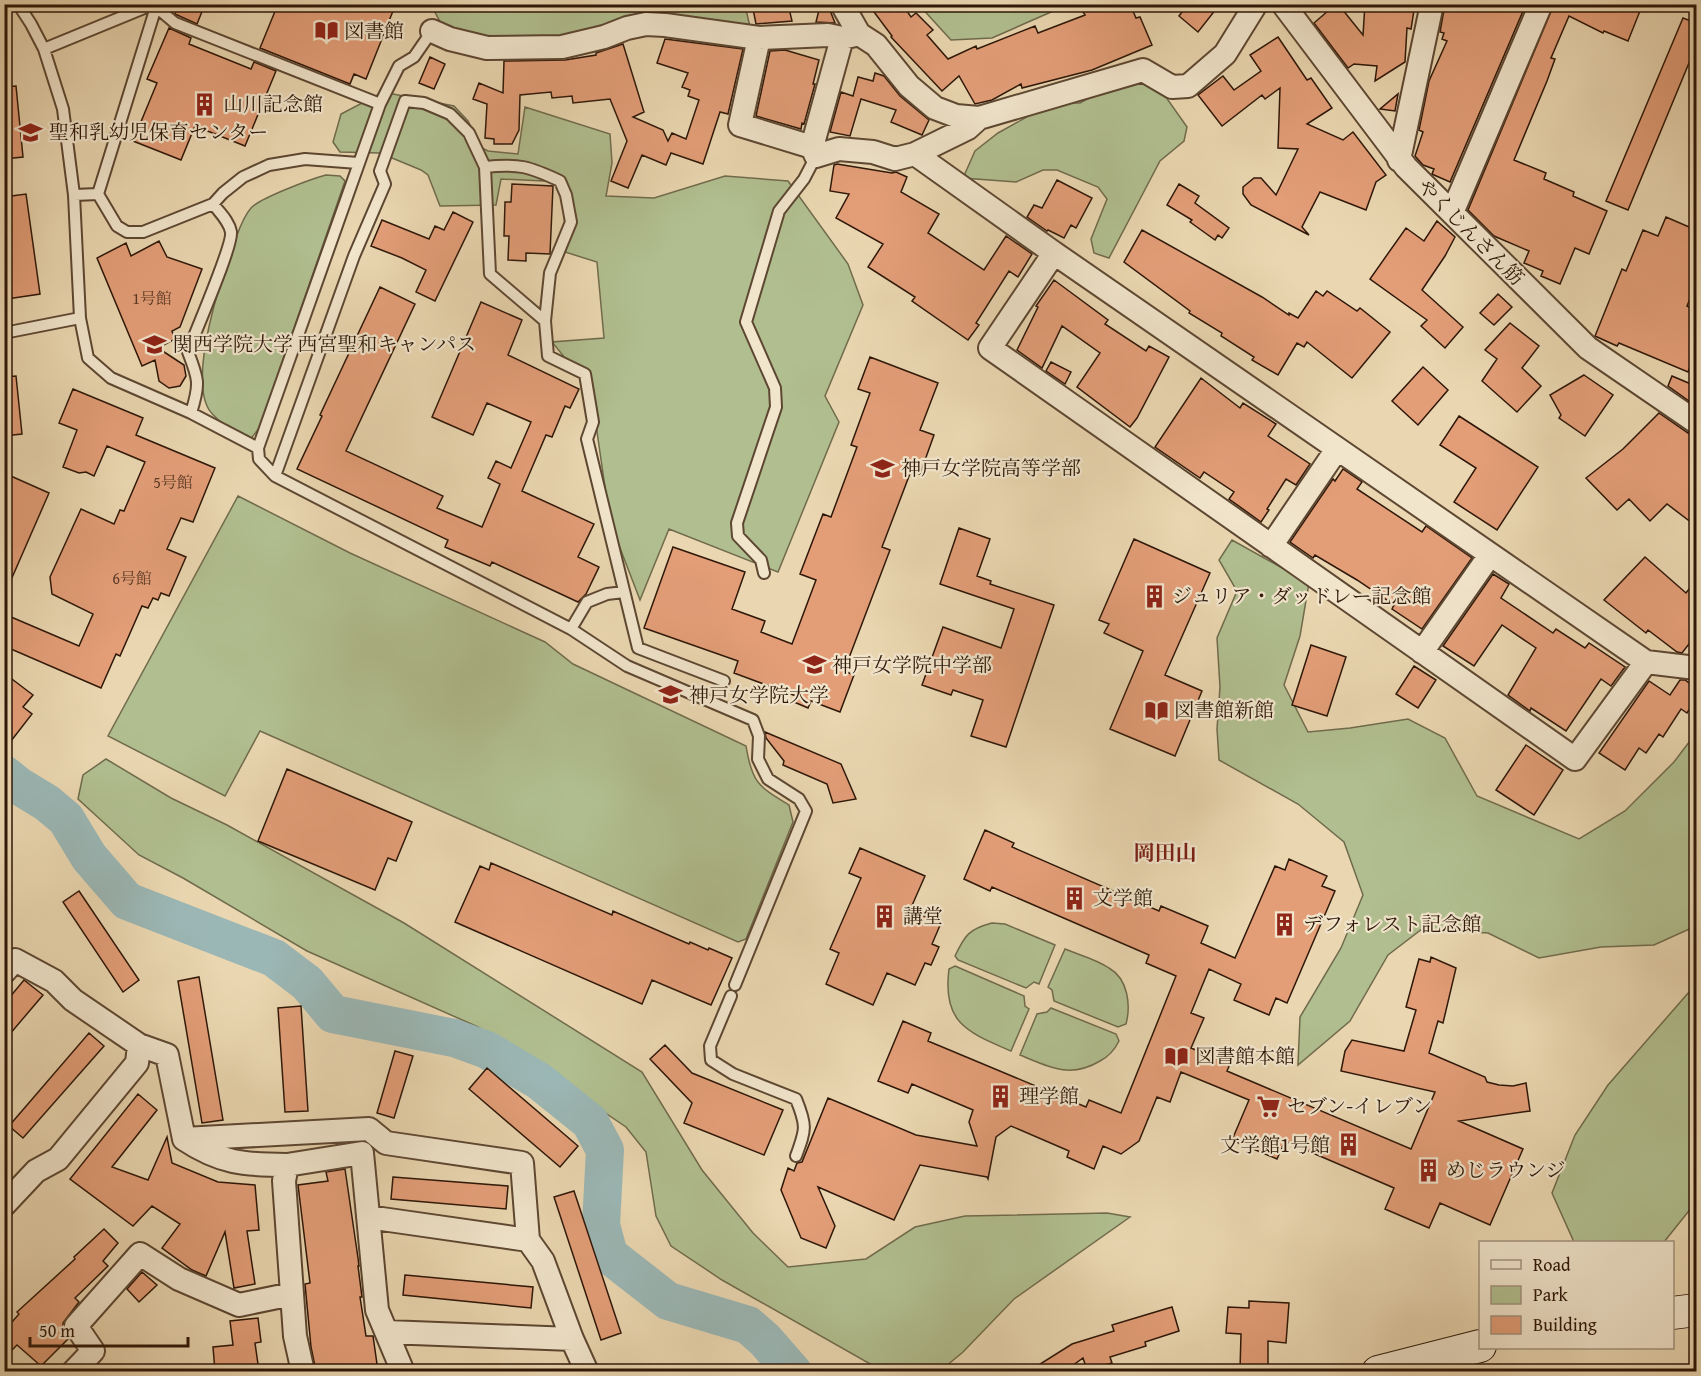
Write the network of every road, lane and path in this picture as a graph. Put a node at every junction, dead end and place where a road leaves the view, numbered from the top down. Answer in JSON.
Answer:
{"nodes":[{"id":1,"x":18,"y":4,"type":"edge"},
{"id":2,"x":842,"y":4,"type":"edge"},
{"id":3,"x":1256,"y":4,"type":"edge"},
{"id":4,"x":1283,"y":4,"type":"edge"},
{"id":5,"x":1432,"y":4,"type":"edge"},
{"id":6,"x":1541,"y":4,"type":"edge"},
{"id":7,"x":156,"y":7,"type":"junction"},
{"id":8,"x":432,"y":31,"type":"joint"},
{"id":9,"x":850,"y":36,"type":"junction"},
{"id":10,"x":759,"y":38,"type":"junction"},
{"id":11,"x":44,"y":49,"type":"junction"},
{"id":12,"x":380,"y":104,"type":"junction"},
{"id":13,"x":979,"y":118,"type":"junction"},
{"id":14,"x":814,"y":152,"type":"junction"},
{"id":15,"x":915,"y":154,"type":"junction"},
{"id":16,"x":1400,"y":160,"type":"junction"},
{"id":17,"x":358,"y":163,"type":"junction"},
{"id":18,"x":485,"y":167,"type":"junction"},
{"id":19,"x":98,"y":194,"type":"junction"},
{"id":20,"x":74,"y":195,"type":"junction"},
{"id":21,"x":213,"y":204,"type":"junction"},
{"id":22,"x":1452,"y":213,"type":"junction"},
{"id":23,"x":1054,"y":253,"type":"junction"},
{"id":24,"x":80,"y":318,"type":"junction"},
{"id":25,"x":546,"y":321,"type":"junction"},
{"id":26,"x":4,"y":333,"type":"edge"},
{"id":27,"x":191,"y":413,"type":"junction"},
{"id":28,"x":1696,"y":422,"type":"edge"},
{"id":29,"x":258,"y":448,"type":"junction"},
{"id":30,"x":1337,"y":448,"type":"junction"},
{"id":31,"x":275,"y":476,"type":"junction"},
{"id":32,"x":1271,"y":546,"type":"junction"},
{"id":33,"x":1490,"y":555,"type":"junction"},
{"id":34,"x":764,"y":573,"type":"dead end"},
{"id":35,"x":624,"y":592,"type":"junction"},
{"id":36,"x":571,"y":629,"type":"junction"},
{"id":37,"x":638,"y":648,"type":"junction"},
{"id":38,"x":1422,"y":652,"type":"junction"},
{"id":39,"x":1646,"y":663,"type":"junction"},
{"id":40,"x":627,"y":666,"type":"junction"},
{"id":41,"x":1696,"y":668,"type":"edge"},
{"id":42,"x":724,"y":681,"type":"dead end"},
{"id":43,"x":4,"y":972,"type":"edge"},
{"id":44,"x":735,"y":985,"type":"dead end"},
{"id":45,"x":731,"y":996,"type":"dead end"},
{"id":46,"x":139,"y":1045,"type":"junction"},
{"id":47,"x":184,"y":1139,"type":"junction"},
{"id":48,"x":796,"y":1156,"type":"dead end"},
{"id":49,"x":287,"y":1165,"type":"junction"},
{"id":50,"x":4,"y":1204,"type":"edge"},
{"id":51,"x":368,"y":1217,"type":"junction"},
{"id":52,"x":528,"y":1240,"type":"junction"},
{"id":53,"x":292,"y":1294,"type":"junction"},
{"id":54,"x":1696,"y":1310,"type":"edge"},
{"id":55,"x":1674,"y":1313,"type":"edge"},
{"id":56,"x":387,"y":1332,"type":"junction"},
{"id":57,"x":572,"y":1340,"type":"junction"},
{"id":58,"x":1479,"y":1346,"type":"edge"},
{"id":59,"x":73,"y":1371,"type":"edge"},
{"id":60,"x":303,"y":1371,"type":"edge"},
{"id":61,"x":404,"y":1371,"type":"edge"},
{"id":62,"x":587,"y":1371,"type":"edge"},
{"id":63,"x":1378,"y":1371,"type":"edge"}],
"edges":[{"from":1,"to":11,"type":"lane"},
{"from":2,"to":9,"type":"street"},
{"from":3,"to":13,"type":"street"},
{"from":4,"to":16,"type":"street","name":"やくじんさん筋"},
{"from":5,"to":16,"type":"street"},
{"from":6,"to":22,"type":"street"},
{"from":7,"to":11,"type":"lane"},
{"from":7,"to":12,"type":"lane"},
{"from":7,"to":19,"type":"lane"},
{"from":8,"to":10,"type":"street"},
{"from":8,"to":12,"type":"lane"},
{"from":9,"to":10,"type":"street"},
{"from":9,"to":13,"type":"street"},
{"from":9,"to":14,"type":"street"},
{"from":10,"to":14,"type":"street"},
{"from":11,"to":20,"type":"lane"},
{"from":12,"to":17,"type":"lane"},
{"from":13,"to":15,"type":"street"},
{"from":14,"to":15,"type":"street"},
{"from":14,"to":34,"type":"lane"},
{"from":15,"to":23,"type":"street"},
{"from":16,"to":22,"type":"street","name":"やくじんさん筋"},
{"from":17,"to":21,"type":"lane"},
{"from":17,"to":29,"type":"lane"},
{"from":18,"to":25,"type":"lane"},
{"from":18,"to":25,"type":"lane"},
{"from":18,"to":31,"type":"lane"},
{"from":19,"to":20,"type":"lane"},
{"from":19,"to":21,"type":"lane"},
{"from":20,"to":24,"type":"lane"},
{"from":21,"to":27,"type":"lane"},
{"from":22,"to":28,"type":"street","name":"やくじんさん筋"},
{"from":23,"to":30,"type":"street"},
{"from":23,"to":32,"type":"street"},
{"from":24,"to":26,"type":"lane"},
{"from":24,"to":27,"type":"lane"},
{"from":25,"to":35,"type":"lane"},
{"from":27,"to":29,"type":"lane"},
{"from":29,"to":31,"type":"lane"},
{"from":30,"to":32,"type":"street"},
{"from":30,"to":33,"type":"street"},
{"from":31,"to":36,"type":"lane"},
{"from":32,"to":38,"type":"street"},
{"from":33,"to":38,"type":"street"},
{"from":33,"to":39,"type":"street"},
{"from":35,"to":36,"type":"lane"},
{"from":35,"to":37,"type":"lane"},
{"from":36,"to":40,"type":"lane"},
{"from":37,"to":40,"type":"lane"},
{"from":37,"to":42,"type":"lane"},
{"from":38,"to":39,"type":"street"},
{"from":39,"to":41,"type":"street"},
{"from":40,"to":44,"type":"lane"},
{"from":43,"to":46,"type":"street"},
{"from":45,"to":48,"type":"lane"},
{"from":46,"to":47,"type":"street"},
{"from":46,"to":50,"type":"street"},
{"from":47,"to":49,"type":"street"},
{"from":47,"to":52,"type":"street"},
{"from":49,"to":51,"type":"street"},
{"from":49,"to":53,"type":"street"},
{"from":51,"to":52,"type":"street"},
{"from":51,"to":56,"type":"street"},
{"from":52,"to":57,"type":"street"},
{"from":53,"to":59,"type":"street"},
{"from":53,"to":60,"type":"street"},
{"from":54,"to":55,"type":"street"},
{"from":56,"to":57,"type":"street"},
{"from":56,"to":61,"type":"street"},
{"from":57,"to":62,"type":"street"},
{"from":58,"to":63,"type":"street"}]}
